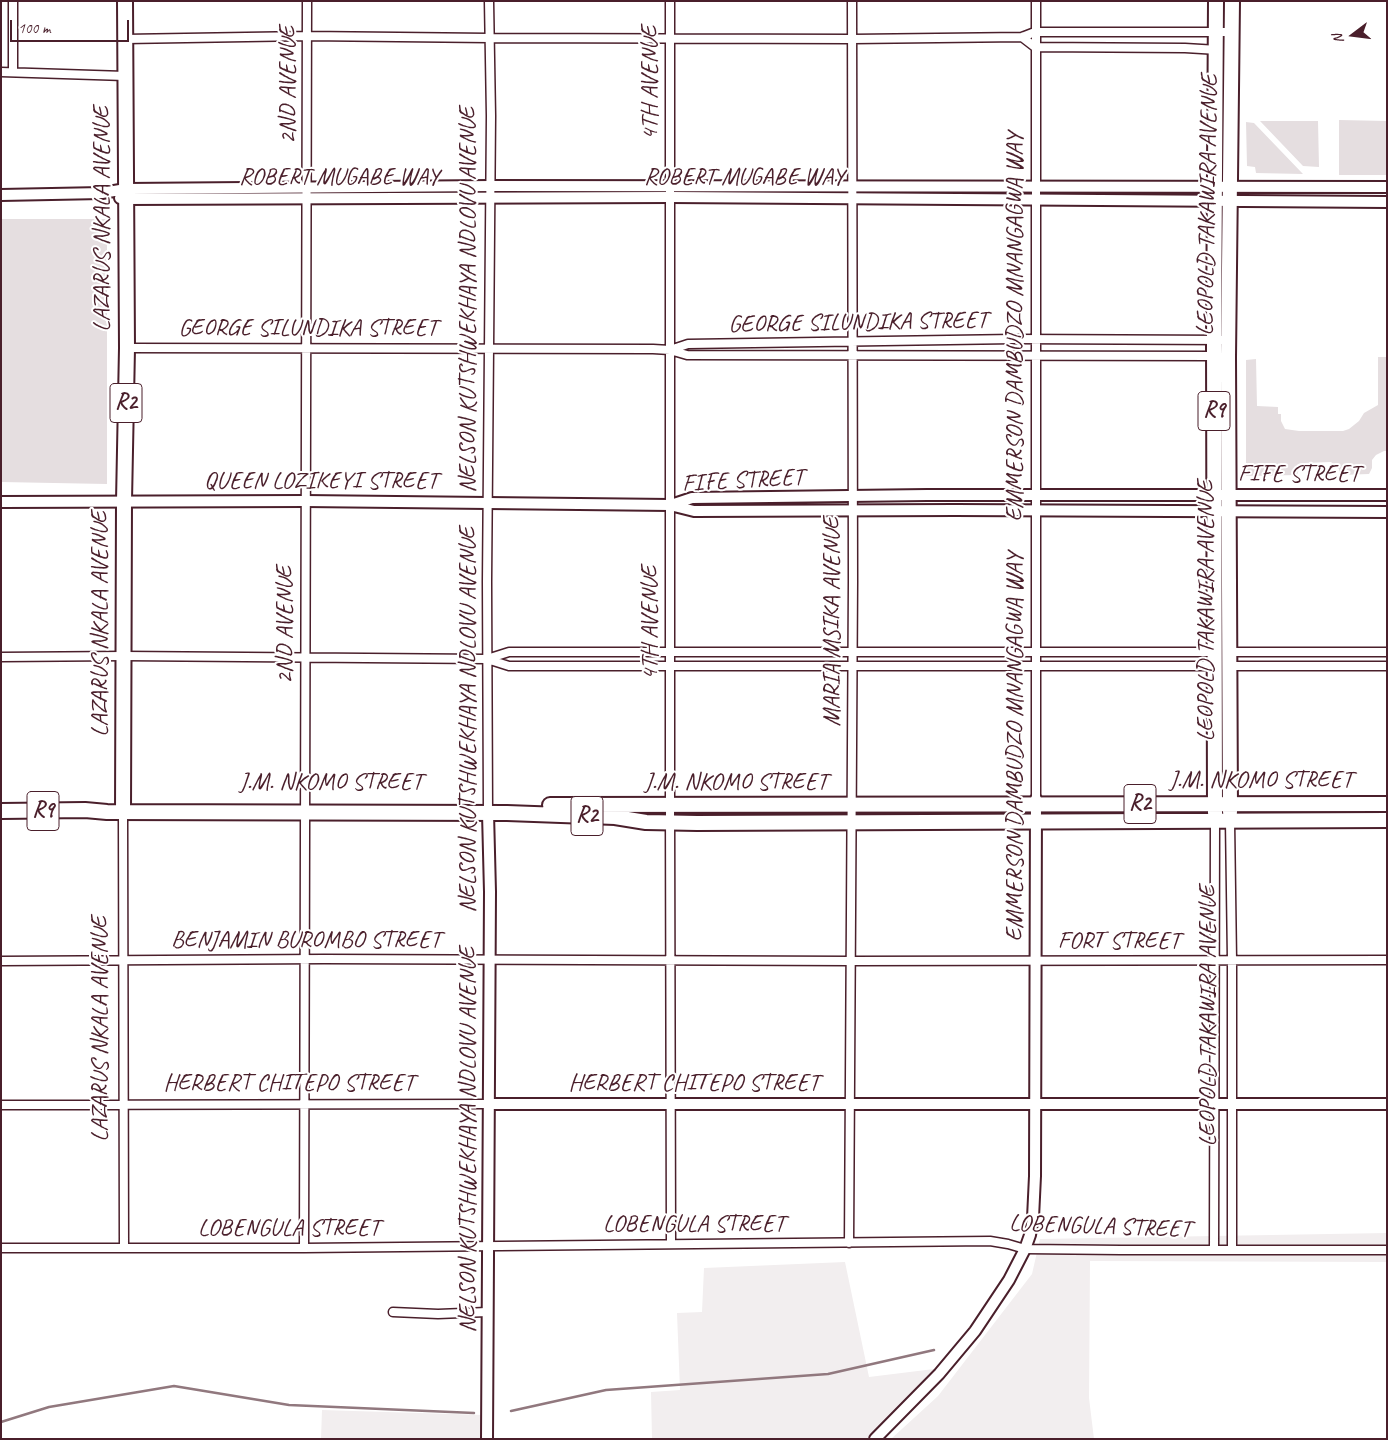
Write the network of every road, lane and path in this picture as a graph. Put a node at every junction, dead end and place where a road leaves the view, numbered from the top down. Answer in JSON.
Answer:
{"nodes":[{"id":1,"x":13,"y":1,"type":"edge"},
{"id":2,"x":125,"y":1,"type":"edge"},
{"id":3,"x":307,"y":1,"type":"edge"},
{"id":4,"x":489,"y":1,"type":"edge"},
{"id":5,"x":670,"y":1,"type":"edge"},
{"id":6,"x":852,"y":1,"type":"edge"},
{"id":7,"x":1036,"y":1,"type":"edge"},
{"id":8,"x":1216,"y":1,"type":"edge"},
{"id":9,"x":1232,"y":1,"type":"edge"},
{"id":10,"x":1035,"y":32,"type":"junction"},
{"id":11,"x":1216,"y":32,"type":"junction"},
{"id":12,"x":1233,"y":32,"type":"junction"},
{"id":13,"x":307,"y":36,"type":"junction"},
{"id":14,"x":1022,"y":37,"type":"junction"},
{"id":15,"x":489,"y":38,"type":"junction"},
{"id":16,"x":670,"y":38,"type":"junction"},
{"id":17,"x":126,"y":39,"type":"junction"},
{"id":18,"x":853,"y":39,"type":"junction"},
{"id":19,"x":1035,"y":47,"type":"junction"},
{"id":20,"x":1216,"y":50,"type":"junction"},
{"id":21,"x":1232,"y":50,"type":"junction"},
{"id":22,"x":1,"y":72,"type":"edge"},
{"id":23,"x":12,"y":72,"type":"junction"},
{"id":24,"x":125,"y":76,"type":"junction"},
{"id":25,"x":852,"y":187,"type":"junction"},
{"id":26,"x":1036,"y":187,"type":"junction"},
{"id":27,"x":1387,"y":187,"type":"edge"},
{"id":28,"x":491,"y":191,"type":"junction"},
{"id":29,"x":670,"y":192,"type":"junction"},
{"id":30,"x":308,"y":193,"type":"junction"},
{"id":31,"x":1,"y":194,"type":"edge"},
{"id":32,"x":126,"y":194,"type":"junction"},
{"id":33,"x":1215,"y":194,"type":"junction"},
{"id":34,"x":1229,"y":194,"type":"junction"},
{"id":35,"x":852,"y":198,"type":"junction"},
{"id":36,"x":1036,"y":199,"type":"junction"},
{"id":37,"x":1387,"y":202,"type":"edge"},
{"id":38,"x":1036,"y":339,"type":"junction"},
{"id":39,"x":1214,"y":340,"type":"junction"},
{"id":40,"x":1228,"y":340,"type":"junction"},
{"id":41,"x":852,"y":342,"type":"junction"},
{"id":42,"x":126,"y":348,"type":"junction"},
{"id":43,"x":306,"y":348,"type":"junction"},
{"id":44,"x":489,"y":348,"type":"junction"},
{"id":45,"x":670,"y":350,"type":"junction"},
{"id":46,"x":852,"y":356,"type":"junction"},
{"id":47,"x":1036,"y":356,"type":"junction"},
{"id":48,"x":1221,"y":357,"type":"junction"},
{"id":49,"x":1036,"y":495,"type":"junction"},
{"id":50,"x":1214,"y":495,"type":"junction"},
{"id":51,"x":1229,"y":495,"type":"junction"},
{"id":52,"x":1387,"y":495,"type":"edge"},
{"id":53,"x":853,"y":496,"type":"junction"},
{"id":54,"x":124,"y":501,"type":"junction"},
{"id":55,"x":305,"y":501,"type":"junction"},
{"id":56,"x":1,"y":502,"type":"edge"},
{"id":57,"x":488,"y":503,"type":"junction"},
{"id":58,"x":670,"y":505,"type":"junction"},
{"id":59,"x":853,"y":510,"type":"junction"},
{"id":60,"x":1036,"y":510,"type":"junction"},
{"id":61,"x":1214,"y":512,"type":"junction"},
{"id":62,"x":1229,"y":512,"type":"junction"},
{"id":63,"x":1387,"y":512,"type":"edge"},
{"id":64,"x":670,"y":652,"type":"junction"},
{"id":65,"x":852,"y":652,"type":"junction"},
{"id":66,"x":1036,"y":652,"type":"junction"},
{"id":67,"x":1387,"y":652,"type":"edge"},
{"id":68,"x":124,"y":656,"type":"junction"},
{"id":69,"x":1,"y":657,"type":"edge"},
{"id":70,"x":305,"y":657,"type":"junction"},
{"id":71,"x":487,"y":659,"type":"junction"},
{"id":72,"x":1215,"y":659,"type":"junction"},
{"id":73,"x":1230,"y":659,"type":"junction"},
{"id":74,"x":670,"y":666,"type":"junction"},
{"id":75,"x":852,"y":666,"type":"junction"},
{"id":76,"x":1036,"y":666,"type":"junction"},
{"id":77,"x":1387,"y":666,"type":"edge"},
{"id":78,"x":1036,"y":802,"type":"junction"},
{"id":79,"x":1215,"y":803,"type":"junction"},
{"id":80,"x":1230,"y":803,"type":"junction"},
{"id":81,"x":1387,"y":804,"type":"edge"},
{"id":82,"x":851,"y":805,"type":"junction"},
{"id":83,"x":670,"y":806,"type":"junction"},
{"id":84,"x":123,"y":809,"type":"junction"},
{"id":85,"x":305,"y":809,"type":"junction"},
{"id":86,"x":488,"y":809,"type":"junction"},
{"id":87,"x":1,"y":811,"type":"edge"},
{"id":88,"x":1387,"y":820,"type":"edge"},
{"id":89,"x":1215,"y":821,"type":"junction"},
{"id":90,"x":1230,"y":821,"type":"junction"},
{"id":91,"x":670,"y":822,"type":"junction"},
{"id":92,"x":851,"y":822,"type":"junction"},
{"id":93,"x":1036,"y":822,"type":"junction"},
{"id":94,"x":305,"y":959,"type":"junction"},
{"id":95,"x":123,"y":960,"type":"junction"},
{"id":96,"x":490,"y":960,"type":"junction"},
{"id":97,"x":1215,"y":960,"type":"junction"},
{"id":98,"x":1232,"y":960,"type":"junction"},
{"id":99,"x":1387,"y":960,"type":"edge"},
{"id":100,"x":1,"y":961,"type":"edge"},
{"id":101,"x":670,"y":961,"type":"junction"},
{"id":102,"x":851,"y":961,"type":"junction"},
{"id":103,"x":1036,"y":961,"type":"junction"},
{"id":104,"x":489,"y":1104,"type":"junction"},
{"id":105,"x":671,"y":1104,"type":"junction"},
{"id":106,"x":850,"y":1104,"type":"junction"},
{"id":107,"x":1035,"y":1104,"type":"junction"},
{"id":108,"x":1214,"y":1104,"type":"junction"},
{"id":109,"x":1232,"y":1104,"type":"junction"},
{"id":110,"x":1387,"y":1104,"type":"edge"},
{"id":111,"x":1,"y":1105,"type":"edge"},
{"id":112,"x":124,"y":1105,"type":"junction"},
{"id":113,"x":304,"y":1105,"type":"junction"},
{"id":114,"x":849,"y":1243,"type":"junction"},
{"id":115,"x":671,"y":1244,"type":"junction"},
{"id":116,"x":488,"y":1246,"type":"junction"},
{"id":117,"x":124,"y":1247,"type":"junction"},
{"id":118,"x":1,"y":1248,"type":"edge"},
{"id":119,"x":304,"y":1248,"type":"junction"},
{"id":120,"x":1025,"y":1248,"type":"junction"},
{"id":121,"x":1214,"y":1250,"type":"junction"},
{"id":122,"x":1232,"y":1250,"type":"junction"},
{"id":123,"x":1387,"y":1250,"type":"edge"},
{"id":124,"x":394,"y":1312,"type":"dead end"},
{"id":125,"x":487,"y":1312,"type":"junction"},
{"id":126,"x":487,"y":1439,"type":"edge"},
{"id":127,"x":875,"y":1439,"type":"edge"}],
"edges":[{"from":1,"to":23,"type":"street"},
{"from":2,"to":17,"type":"highway","name":"LAZARUS NKALA AVENUE","number":"R2"},
{"from":3,"to":13,"type":"street","name":"2ND AVENUE"},
{"from":4,"to":15,"type":"street","name":"NELSON KUTSHWEKHAYA NDLOVU AVENUE"},
{"from":5,"to":16,"type":"street","name":"4TH AVENUE"},
{"from":6,"to":18,"type":"street","name":"MARIA MSIKA AVENUE"},
{"from":7,"to":10,"type":"street","name":"EMMERSON DAMBUDZO MNANGAGWA WAY"},
{"from":8,"to":11,"type":"highway","name":"LEOPOLD TAKAWIRA AVENUE","number":"R9"},
{"from":9,"to":12,"type":"highway","name":"LEOPOLD TAKAWIRA AVENUE","number":"R9"},
{"from":10,"to":11,"type":"street"},
{"from":10,"to":14,"type":"street"},
{"from":10,"to":19,"type":"street","name":"EMMERSON DAMBUDZO MNANGAGWA WAY"},
{"from":11,"to":12,"type":"street"},
{"from":11,"to":20,"type":"highway","name":"LEOPOLD TAKAWIRA AVENUE","number":"R9"},
{"from":12,"to":21,"type":"highway","name":"LEOPOLD TAKAWIRA AVENUE","number":"R9"},
{"from":13,"to":15,"type":"street"},
{"from":13,"to":17,"type":"street"},
{"from":13,"to":30,"type":"street","name":"2ND AVENUE"},
{"from":14,"to":18,"type":"street"},
{"from":14,"to":19,"type":"street"},
{"from":15,"to":16,"type":"street"},
{"from":15,"to":28,"type":"street","name":"NELSON KUTSHWEKHAYA NDLOVU AVENUE"},
{"from":16,"to":18,"type":"street"},
{"from":16,"to":29,"type":"street","name":"4TH AVENUE"},
{"from":17,"to":24,"type":"highway","name":"LAZARUS NKALA AVENUE","number":"R2"},
{"from":18,"to":25,"type":"street","name":"MARIA MSIKA AVENUE"},
{"from":19,"to":20,"type":"street"},
{"from":19,"to":26,"type":"street","name":"EMMERSON DAMBUDZO MNANGAGWA WAY"},
{"from":20,"to":21,"type":"street"},
{"from":20,"to":33,"type":"highway","name":"LEOPOLD TAKAWIRA AVENUE","number":"R9"},
{"from":21,"to":34,"type":"highway","name":"LEOPOLD TAKAWIRA AVENUE","number":"R9"},
{"from":22,"to":23,"type":"street"},
{"from":23,"to":24,"type":"street"},
{"from":24,"to":32,"type":"highway","name":"LAZARUS NKALA AVENUE","number":"R2"},
{"from":25,"to":26,"type":"street","name":"ROBERT MUGABE WAY"},
{"from":25,"to":29,"type":"street","name":"ROBERT MUGABE WAY"},
{"from":25,"to":35,"type":"street","name":"MARIA MSIKA AVENUE"},
{"from":26,"to":33,"type":"street","name":"ROBERT MUGABE WAY"},
{"from":26,"to":36,"type":"street","name":"EMMERSON DAMBUDZO MNANGAGWA WAY"},
{"from":27,"to":34,"type":"street","name":"ROBERT MUGABE WAY"},
{"from":28,"to":29,"type":"street","name":"ROBERT MUGABE WAY"},
{"from":28,"to":30,"type":"street","name":"ROBERT MUGABE WAY"},
{"from":28,"to":44,"type":"street","name":"NELSON KUTSHWEKHAYA NDLOVU AVENUE"},
{"from":29,"to":35,"type":"street","name":"ROBERT MUGABE WAY"},
{"from":29,"to":45,"type":"street","name":"4TH AVENUE"},
{"from":30,"to":32,"type":"street","name":"ROBERT MUGABE WAY"},
{"from":30,"to":43,"type":"street","name":"2ND AVENUE"},
{"from":31,"to":32,"type":"street","name":"ROBERT MUGABE WAY"},
{"from":32,"to":42,"type":"highway","name":"LAZARUS NKALA AVENUE","number":"R2"},
{"from":33,"to":34,"type":"street","name":"ROBERT MUGABE WAY"},
{"from":33,"to":36,"type":"street","name":"ROBERT MUGABE WAY"},
{"from":33,"to":39,"type":"highway","name":"LEOPOLD TAKAWIRA AVENUE","number":"R9"},
{"from":34,"to":37,"type":"street","name":"ROBERT MUGABE WAY"},
{"from":34,"to":40,"type":"highway","name":"LEOPOLD TAKAWIRA AVENUE","number":"R9"},
{"from":35,"to":36,"type":"street","name":"ROBERT MUGABE WAY"},
{"from":35,"to":41,"type":"street","name":"MARIA MSIKA AVENUE"},
{"from":36,"to":38,"type":"street","name":"EMMERSON DAMBUDZO MNANGAGWA WAY"},
{"from":38,"to":39,"type":"street","name":"GEORGE SILUNDIKA STREET"},
{"from":38,"to":41,"type":"street","name":"GEORGE SILUNDIKA STREET"},
{"from":38,"to":47,"type":"street","name":"EMMERSON DAMBUDZO MNANGAGWA WAY"},
{"from":39,"to":40,"type":"street","name":"GEORGE SILUNDIKA STREET"},
{"from":39,"to":48,"type":"highway","name":"LEOPOLD TAKAWIRA AVENUE","number":"R9"},
{"from":40,"to":48,"type":"highway","name":"LEOPOLD TAKAWIRA AVENUE","number":"R9"},
{"from":41,"to":45,"type":"street","name":"GEORGE SILUNDIKA STREET"},
{"from":41,"to":46,"type":"street","name":"MARIA MSIKA AVENUE"},
{"from":42,"to":43,"type":"street","name":"GEORGE SILUNDIKA STREET"},
{"from":42,"to":54,"type":"highway","name":"LAZARUS NKALA AVENUE","number":"R2"},
{"from":43,"to":44,"type":"street","name":"GEORGE SILUNDIKA STREET"},
{"from":43,"to":55,"type":"street","name":"2ND AVENUE"},
{"from":44,"to":45,"type":"street","name":"GEORGE SILUNDIKA STREET"},
{"from":44,"to":57,"type":"street","name":"NELSON KUTSHWEKHAYA NDLOVU AVENUE"},
{"from":45,"to":46,"type":"street","name":"GEORGE SILUNDIKA STREET"},
{"from":45,"to":58,"type":"street","name":"4TH AVENUE"},
{"from":46,"to":47,"type":"street","name":"GEORGE SILUNDIKA STREET"},
{"from":46,"to":53,"type":"street","name":"MARIA MSIKA AVENUE"},
{"from":47,"to":48,"type":"street","name":"GEORGE SILUNDIKA STREET"},
{"from":47,"to":49,"type":"street","name":"EMMERSON DAMBUDZO MNANGAGWA WAY"},
{"from":48,"to":50,"type":"highway","name":"LEOPOLD TAKAWIRA AVENUE","number":"R9"},
{"from":48,"to":51,"type":"highway","name":"LEOPOLD TAKAWIRA AVENUE","number":"R9"},
{"from":49,"to":50,"type":"street","name":"FIFE STREET"},
{"from":49,"to":53,"type":"street","name":"FIFE STREET"},
{"from":49,"to":60,"type":"street","name":"EMMERSON DAMBUDZO MNANGAGWA WAY"},
{"from":50,"to":51,"type":"street","name":"FIFE STREET"},
{"from":50,"to":61,"type":"highway","name":"LEOPOLD TAKAWIRA AVENUE","number":"R9"},
{"from":51,"to":52,"type":"street","name":"FIFE STREET"},
{"from":51,"to":62,"type":"highway","name":"LEOPOLD TAKAWIRA AVENUE","number":"R9"},
{"from":53,"to":58,"type":"street","name":"FIFE STREET"},
{"from":53,"to":59,"type":"street","name":"MARIA MSIKA AVENUE"},
{"from":54,"to":55,"type":"street","name":"QUEEN LOZIKEYI STREET"},
{"from":54,"to":56,"type":"street","name":"QUEEN LOZIKEYI STREET"},
{"from":54,"to":68,"type":"highway","name":"LAZARUS NKALA AVENUE","number":"R2"},
{"from":55,"to":57,"type":"street","name":"QUEEN LOZIKEYI STREET"},
{"from":55,"to":70,"type":"street","name":"2ND AVENUE"},
{"from":57,"to":58,"type":"street","name":"QUEEN LOZIKEYI STREET"},
{"from":57,"to":71,"type":"street","name":"NELSON KUTSHWEKHAYA NDLOVU AVENUE"},
{"from":58,"to":59,"type":"street","name":"FIFE STREET"},
{"from":58,"to":64,"type":"street","name":"4TH AVENUE"},
{"from":59,"to":60,"type":"street","name":"FIFE STREET"},
{"from":59,"to":65,"type":"street","name":"MARIA MSIKA AVENUE"},
{"from":60,"to":61,"type":"street","name":"FIFE STREET"},
{"from":60,"to":66,"type":"street","name":"EMMERSON DAMBUDZO MNANGAGWA WAY"},
{"from":61,"to":62,"type":"street","name":"FIFE STREET"},
{"from":61,"to":72,"type":"highway","name":"LEOPOLD TAKAWIRA AVENUE","number":"R9"},
{"from":62,"to":63,"type":"street","name":"FIFE STREET"},
{"from":62,"to":73,"type":"highway","name":"LEOPOLD TAKAWIRA AVENUE","number":"R9"},
{"from":64,"to":65,"type":"street"},
{"from":64,"to":71,"type":"street"},
{"from":64,"to":74,"type":"street","name":"4TH AVENUE"},
{"from":65,"to":66,"type":"street"},
{"from":65,"to":75,"type":"street","name":"MARIA MSIKA AVENUE"},
{"from":66,"to":72,"type":"street"},
{"from":66,"to":76,"type":"street","name":"EMMERSON DAMBUDZO MNANGAGWA WAY"},
{"from":67,"to":73,"type":"street"},
{"from":68,"to":69,"type":"street"},
{"from":68,"to":70,"type":"street"},
{"from":68,"to":84,"type":"highway","name":"LAZARUS NKALA AVENUE","number":"R2"},
{"from":70,"to":71,"type":"street"},
{"from":70,"to":85,"type":"street","name":"2ND AVENUE"},
{"from":71,"to":74,"type":"street"},
{"from":71,"to":86,"type":"street","name":"NELSON KUTSHWEKHAYA NDLOVU AVENUE"},
{"from":72,"to":73,"type":"street"},
{"from":72,"to":73,"type":"street"},
{"from":72,"to":76,"type":"street"},
{"from":72,"to":79,"type":"highway","name":"LEOPOLD TAKAWIRA AVENUE","number":"R9"},
{"from":73,"to":77,"type":"street"},
{"from":73,"to":80,"type":"highway","name":"LEOPOLD TAKAWIRA AVENUE","number":"R9"},
{"from":74,"to":75,"type":"street"},
{"from":74,"to":83,"type":"street","name":"4TH AVENUE"},
{"from":75,"to":76,"type":"street"},
{"from":75,"to":82,"type":"street","name":"MARIA MSIKA AVENUE"},
{"from":76,"to":78,"type":"street","name":"EMMERSON DAMBUDZO MNANGAGWA WAY"},
{"from":78,"to":79,"type":"highway","name":"J.M. NKOMO STREET","number":"R2"},
{"from":78,"to":82,"type":"highway","name":"J.M. NKOMO STREET","number":"R2"},
{"from":78,"to":93,"type":"street","name":"EMMERSON DAMBUDZO MNANGAGWA WAY"},
{"from":79,"to":80,"type":"highway","name":"J.M. NKOMO STREET","number":"R2"},
{"from":79,"to":89,"type":"highway","name":"LEOPOLD TAKAWIRA AVENUE","number":"R9"},
{"from":80,"to":81,"type":"highway","name":"J.M. NKOMO STREET","number":"R2"},
{"from":80,"to":90,"type":"highway","name":"LEOPOLD TAKAWIRA AVENUE","number":"R9"},
{"from":82,"to":83,"type":"highway","name":"J.M. NKOMO STREET","number":"R2"},
{"from":82,"to":92,"type":"street","name":"MARIA MSIKA AVENUE"},
{"from":83,"to":86,"type":"highway","name":"J.M. NKOMO STREET","number":"R2"},
{"from":83,"to":91,"type":"street","name":"4TH AVENUE"},
{"from":84,"to":85,"type":"highway","name":"J.M. NKOMO STREET","number":"R2"},
{"from":84,"to":87,"type":"highway","number":"R9"},
{"from":84,"to":95,"type":"street","name":"LAZARUS NKALA AVENUE"},
{"from":85,"to":86,"type":"highway","name":"J.M. NKOMO STREET","number":"R2"},
{"from":85,"to":94,"type":"street","name":"2ND AVENUE"},
{"from":86,"to":91,"type":"highway","name":"J.M. NKOMO STREET","number":"R2"},
{"from":86,"to":96,"type":"street","name":"NELSON KUTSHWEKHAYA NDLOVU AVENUE"},
{"from":88,"to":90,"type":"highway","name":"J.M. NKOMO STREET","number":"R2"},
{"from":89,"to":90,"type":"highway","name":"J.M. NKOMO STREET","number":"R2"},
{"from":89,"to":93,"type":"highway","name":"J.M. NKOMO STREET","number":"R2"},
{"from":89,"to":97,"type":"street","name":"LEOPOLD TAKAWIRA AVENUE"},
{"from":90,"to":98,"type":"street","name":"LEOPOLD TAKAWIRA AVENUE"},
{"from":91,"to":92,"type":"highway","name":"J.M. NKOMO STREET","number":"R2"},
{"from":91,"to":101,"type":"street","name":"4TH AVENUE"},
{"from":92,"to":93,"type":"highway","name":"J.M. NKOMO STREET","number":"R2"},
{"from":92,"to":102,"type":"street","name":"MARIA MSIKA AVENUE"},
{"from":93,"to":103,"type":"street","name":"EMMERSON DAMBUDZO MNANGAGWA WAY"},
{"from":94,"to":95,"type":"street","name":"BENJAMIN BUROMBO STREET"},
{"from":94,"to":96,"type":"street","name":"BENJAMIN BUROMBO STREET"},
{"from":94,"to":113,"type":"street","name":"2ND AVENUE"},
{"from":95,"to":100,"type":"street","name":"BENJAMIN BUROMBO STREET"},
{"from":95,"to":112,"type":"street","name":"LAZARUS NKALA AVENUE"},
{"from":96,"to":101,"type":"street","name":"BENJAMIN BUROMBO STREET"},
{"from":96,"to":104,"type":"street","name":"NELSON KUTSHWEKHAYA NDLOVU AVENUE"},
{"from":97,"to":98,"type":"street","name":"FORT STREET"},
{"from":97,"to":103,"type":"street","name":"FORT STREET"},
{"from":97,"to":108,"type":"street","name":"LEOPOLD TAKAWIRA AVENUE"},
{"from":98,"to":99,"type":"street","name":"FORT STREET"},
{"from":98,"to":109,"type":"street","name":"LEOPOLD TAKAWIRA AVENUE"},
{"from":101,"to":102,"type":"street","name":"BENJAMIN BUROMBO STREET"},
{"from":101,"to":105,"type":"street","name":"4TH AVENUE"},
{"from":102,"to":103,"type":"street","name":"FORT STREET"},
{"from":102,"to":106,"type":"street","name":"MARIA MSIKA AVENUE"},
{"from":103,"to":107,"type":"street","name":"EMMERSON DAMBUDZO MNANGAGWA WAY"},
{"from":104,"to":105,"type":"street","name":"HERBERT CHITEPO STREET"},
{"from":104,"to":113,"type":"street","name":"HERBERT CHITEPO STREET"},
{"from":104,"to":116,"type":"street","name":"NELSON KUTSHWEKHAYA NDLOVU AVENUE"},
{"from":105,"to":106,"type":"street","name":"HERBERT CHITEPO STREET"},
{"from":105,"to":115,"type":"street","name":"4TH AVENUE"},
{"from":106,"to":107,"type":"street","name":"HERBERT CHITEPO STREET"},
{"from":106,"to":114,"type":"street","name":"MARIA MSIKA AVENUE"},
{"from":107,"to":108,"type":"street","name":"HERBERT CHITEPO STREET"},
{"from":107,"to":120,"type":"street","name":"EMMERSON DAMBUDZO MNANGAGWA WAY"},
{"from":108,"to":109,"type":"street","name":"HERBERT CHITEPO STREET"},
{"from":108,"to":121,"type":"street","name":"LEOPOLD TAKAWIRA AVENUE"},
{"from":109,"to":110,"type":"street","name":"HERBERT CHITEPO STREET"},
{"from":109,"to":122,"type":"street","name":"LEOPOLD TAKAWIRA AVENUE"},
{"from":111,"to":112,"type":"street","name":"HERBERT CHITEPO STREET"},
{"from":112,"to":113,"type":"street","name":"HERBERT CHITEPO STREET"},
{"from":112,"to":117,"type":"street","name":"LAZARUS NKALA AVENUE"},
{"from":113,"to":119,"type":"street","name":"2ND AVENUE"},
{"from":114,"to":115,"type":"street","name":"LOBENGULA STREET"},
{"from":114,"to":120,"type":"street","name":"LOBENGULA STREET"},
{"from":115,"to":116,"type":"street","name":"LOBENGULA STREET"},
{"from":116,"to":119,"type":"street","name":"LOBENGULA STREET"},
{"from":116,"to":125,"type":"street","name":"NELSON KUTSHWEKHAYA NDLOVU AVENUE"},
{"from":117,"to":118,"type":"street","name":"LOBENGULA STREET"},
{"from":117,"to":119,"type":"street","name":"LOBENGULA STREET"},
{"from":120,"to":121,"type":"street","name":"LOBENGULA STREET"},
{"from":120,"to":127,"type":"street","name":"EMMERSON DAMBUDZO MNANGAGWA WAY"},
{"from":121,"to":122,"type":"street","name":"LOBENGULA STREET"},
{"from":122,"to":123,"type":"street","name":"LOBENGULA STREET"},
{"from":124,"to":125,"type":"street"},
{"from":125,"to":126,"type":"street","name":"NELSON KUTSHWEKHAYA NDLOVU AVENUE"}]}
